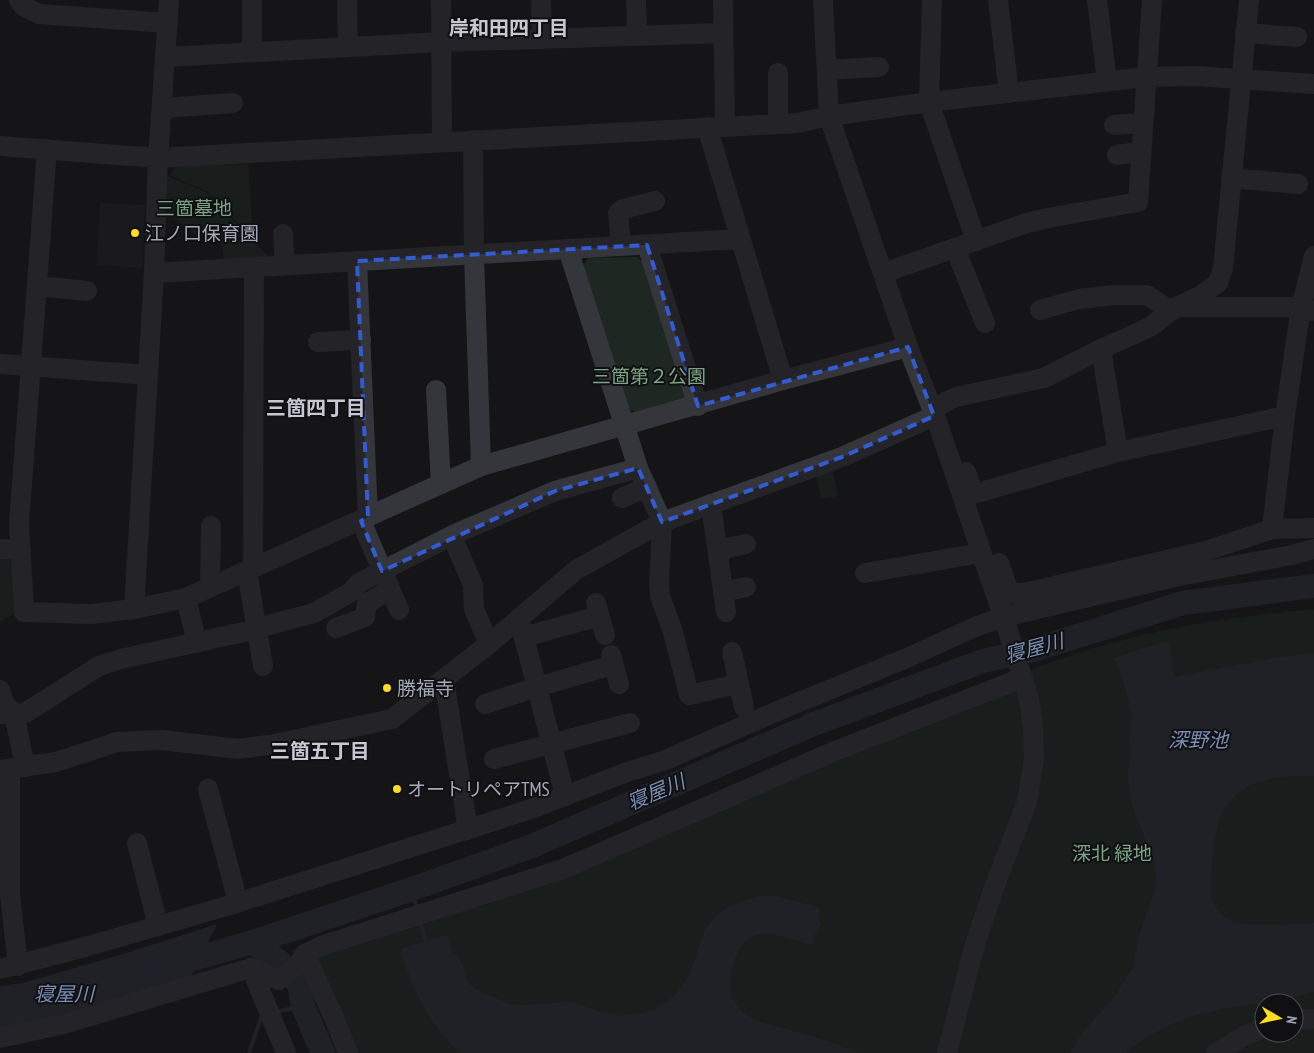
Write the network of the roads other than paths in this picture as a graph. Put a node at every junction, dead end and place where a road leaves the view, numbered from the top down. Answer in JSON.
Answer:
{"nodes":[{"id":1,"x":19,"y":0,"type":"edge"},
{"id":2,"x":170,"y":0,"type":"edge"},
{"id":3,"x":252,"y":0,"type":"edge"},
{"id":4,"x":347,"y":0,"type":"edge"},
{"id":5,"x":441,"y":0,"type":"edge"},
{"id":6,"x":541,"y":0,"type":"edge"},
{"id":7,"x":636,"y":0,"type":"edge"},
{"id":8,"x":723,"y":0,"type":"edge"},
{"id":9,"x":823,"y":0,"type":"edge"},
{"id":10,"x":932,"y":0,"type":"edge"},
{"id":11,"x":998,"y":0,"type":"edge"},
{"id":12,"x":1097,"y":0,"type":"edge"},
{"id":13,"x":1152,"y":0,"type":"edge"},
{"id":14,"x":1249,"y":0,"type":"edge"},
{"id":15,"x":168,"y":23,"type":"junction"},
{"id":16,"x":723,"y":33,"type":"junction"},
{"id":17,"x":1245,"y":33,"type":"junction"},
{"id":18,"x":637,"y":36,"type":"junction"},
{"id":19,"x":1297,"y":37,"type":"dead end"},
{"id":20,"x":542,"y":39,"type":"junction"},
{"id":21,"x":442,"y":42,"type":"junction"},
{"id":22,"x":348,"y":47,"type":"junction"},
{"id":23,"x":252,"y":52,"type":"junction"},
{"id":24,"x":166,"y":57,"type":"junction"},
{"id":25,"x":879,"y":67,"type":"dead end"},
{"id":26,"x":827,"y":70,"type":"junction"},
{"id":27,"x":778,"y":73,"type":"dead end"},
{"id":28,"x":1146,"y":77,"type":"junction"},
{"id":29,"x":1241,"y":79,"type":"junction"},
{"id":30,"x":1107,"y":81,"type":"junction"},
{"id":31,"x":1314,"y":84,"type":"edge"},
{"id":32,"x":1009,"y":92,"type":"junction"},
{"id":33,"x":929,"y":102,"type":"junction"},
{"id":34,"x":232,"y":103,"type":"dead end"},
{"id":35,"x":162,"y":108,"type":"junction"},
{"id":36,"x":829,"y":116,"type":"junction"},
{"id":37,"x":1143,"y":123,"type":"junction"},
{"id":38,"x":778,"y":124,"type":"junction"},
{"id":39,"x":1114,"y":126,"type":"dead end"},
{"id":40,"x":716,"y":127,"type":"junction"},
{"id":41,"x":473,"y":140,"type":"junction"},
{"id":42,"x":442,"y":142,"type":"junction"},
{"id":43,"x":0,"y":146,"type":"edge"},
{"id":44,"x":46,"y":149,"type":"junction"},
{"id":45,"x":1141,"y":152,"type":"junction"},
{"id":46,"x":1117,"y":155,"type":"dead end"},
{"id":47,"x":158,"y":158,"type":"junction"},
{"id":48,"x":1231,"y":178,"type":"junction"},
{"id":49,"x":1298,"y":184,"type":"dead end"},
{"id":50,"x":655,"y":201,"type":"dead end"},
{"id":51,"x":283,"y":234,"type":"dead end"},
{"id":52,"x":740,"y":239,"type":"junction"},
{"id":53,"x":976,"y":241,"type":"junction"},
{"id":54,"x":621,"y":246,"type":"junction"},
{"id":55,"x":647,"y":246,"type":"junction"},
{"id":56,"x":955,"y":248,"type":"junction"},
{"id":57,"x":568,"y":249,"type":"junction"},
{"id":58,"x":474,"y":255,"type":"junction"},
{"id":59,"x":1314,"y":256,"type":"edge"},
{"id":60,"x":357,"y":261,"type":"junction"},
{"id":61,"x":285,"y":265,"type":"junction"},
{"id":62,"x":254,"y":267,"type":"junction"},
{"id":63,"x":154,"y":273,"type":"junction"},
{"id":64,"x":883,"y":273,"type":"junction"},
{"id":65,"x":37,"y":286,"type":"junction"},
{"id":66,"x":87,"y":291,"type":"dead end"},
{"id":67,"x":1173,"y":309,"type":"junction"},
{"id":68,"x":1308,"y":309,"type":"edge"},
{"id":69,"x":1040,"y":310,"type":"dead end"},
{"id":70,"x":985,"y":323,"type":"dead end"},
{"id":71,"x":360,"y":340,"type":"junction"},
{"id":72,"x":318,"y":342,"type":"dead end"},
{"id":73,"x":908,"y":347,"type":"junction"},
{"id":74,"x":1101,"y":349,"type":"junction"},
{"id":75,"x":0,"y":364,"type":"edge"},
{"id":76,"x":31,"y":366,"type":"junction"},
{"id":77,"x":148,"y":374,"type":"junction"},
{"id":78,"x":783,"y":380,"type":"junction"},
{"id":79,"x":436,"y":390,"type":"dead end"},
{"id":80,"x":698,"y":406,"type":"junction"},
{"id":81,"x":934,"y":416,"type":"junction"},
{"id":82,"x":1285,"y":416,"type":"junction"},
{"id":83,"x":624,"y":426,"type":"junction"},
{"id":84,"x":1118,"y":452,"type":"junction"},
{"id":85,"x":481,"y":466,"type":"junction"},
{"id":86,"x":638,"y":468,"type":"junction"},
{"id":87,"x":441,"y":484,"type":"junction"},
{"id":88,"x":647,"y":488,"type":"junction"},
{"id":89,"x":974,"y":494,"type":"junction"},
{"id":90,"x":622,"y":498,"type":"dead end"},
{"id":91,"x":711,"y":504,"type":"junction"},
{"id":92,"x":365,"y":519,"type":"junction"},
{"id":93,"x":662,"y":522,"type":"junction"},
{"id":94,"x":211,"y":526,"type":"dead end"},
{"id":95,"x":1314,"y":528,"type":"edge"},
{"id":96,"x":1272,"y":529,"type":"junction"},
{"id":97,"x":746,"y":544,"type":"dead end"},
{"id":98,"x":457,"y":548,"type":"dead end"},
{"id":99,"x":1314,"y":548,"type":"edge"},
{"id":100,"x":0,"y":549,"type":"edge"},
{"id":101,"x":21,"y":550,"type":"junction"},
{"id":102,"x":718,"y":550,"type":"junction"},
{"id":103,"x":981,"y":553,"type":"junction"},
{"id":104,"x":1292,"y":555,"type":"junction"},
{"id":105,"x":1314,"y":556,"type":"edge"},
{"id":106,"x":250,"y":570,"type":"junction"},
{"id":107,"x":382,"y":571,"type":"junction"},
{"id":108,"x":865,"y":573,"type":"dead end"},
{"id":109,"x":746,"y":587,"type":"dead end"},
{"id":110,"x":210,"y":588,"type":"junction"},
{"id":111,"x":390,"y":590,"type":"junction"},
{"id":112,"x":723,"y":592,"type":"junction"},
{"id":113,"x":186,"y":598,"type":"junction"},
{"id":114,"x":134,"y":609,"type":"junction"},
{"id":115,"x":399,"y":610,"type":"dead end"},
{"id":116,"x":726,"y":612,"type":"dead end"},
{"id":117,"x":1005,"y":622,"type":"junction"},
{"id":118,"x":336,"y":628,"type":"dead end"},
{"id":119,"x":521,"y":628,"type":"junction"},
{"id":120,"x":257,"y":629,"type":"junction"},
{"id":121,"x":604,"y":635,"type":"dead end"},
{"id":122,"x":197,"y":643,"type":"junction"},
{"id":123,"x":489,"y":644,"type":"junction"},
{"id":124,"x":732,"y":652,"type":"dead end"},
{"id":125,"x":263,"y":666,"type":"dead end"},
{"id":126,"x":1022,"y":678,"type":"junction"},
{"id":127,"x":444,"y":680,"type":"junction"},
{"id":128,"x":619,"y":684,"type":"dead end"},
{"id":129,"x":738,"y":684,"type":"junction"},
{"id":130,"x":537,"y":687,"type":"junction"},
{"id":131,"x":0,"y":690,"type":"edge"},
{"id":132,"x":485,"y":704,"type":"dead end"},
{"id":133,"x":744,"y":707,"type":"dead end"},
{"id":134,"x":7,"y":713,"type":"edge"},
{"id":135,"x":630,"y":724,"type":"dead end"},
{"id":136,"x":552,"y":745,"type":"junction"},
{"id":137,"x":494,"y":759,"type":"dead end"},
{"id":138,"x":12,"y":769,"type":"edge"},
{"id":139,"x":208,"y":789,"type":"dead end"},
{"id":140,"x":565,"y":796,"type":"junction"},
{"id":141,"x":468,"y":830,"type":"junction"},
{"id":142,"x":137,"y":843,"type":"dead end"},
{"id":143,"x":5,"y":868,"type":"edge"},
{"id":144,"x":238,"y":902,"type":"junction"},
{"id":145,"x":158,"y":926,"type":"junction"},
{"id":146,"x":303,"y":958,"type":"junction"},
{"id":147,"x":9,"y":967,"type":"edge"},
{"id":148,"x":251,"y":968,"type":"junction"},
{"id":149,"x":0,"y":1031,"type":"edge"},
{"id":150,"x":1254,"y":1032,"type":"edge"},
{"id":151,"x":1246,"y":1036,"type":"junction"},
{"id":152,"x":0,"y":1038,"type":"edge"},
{"id":153,"x":286,"y":1053,"type":"edge"},
{"id":154,"x":348,"y":1053,"type":"edge"},
{"id":155,"x":947,"y":1053,"type":"edge"},
{"id":156,"x":1216,"y":1053,"type":"edge"},
{"id":157,"x":1229,"y":1053,"type":"edge"}],
"edges":[{"from":1,"to":15,"type":"street"},
{"from":2,"to":15,"type":"street"},
{"from":3,"to":23,"type":"street"},
{"from":4,"to":22,"type":"street"},
{"from":5,"to":21,"type":"street"},
{"from":6,"to":20,"type":"street"},
{"from":7,"to":18,"type":"street"},
{"from":8,"to":16,"type":"street"},
{"from":9,"to":26,"type":"street"},
{"from":10,"to":33,"type":"street"},
{"from":11,"to":32,"type":"street"},
{"from":12,"to":30,"type":"street"},
{"from":13,"to":28,"type":"street"},
{"from":14,"to":17,"type":"street"},
{"from":15,"to":24,"type":"street"},
{"from":16,"to":18,"type":"street"},
{"from":16,"to":40,"type":"street"},
{"from":17,"to":19,"type":"street"},
{"from":17,"to":29,"type":"street"},
{"from":18,"to":20,"type":"street"},
{"from":20,"to":21,"type":"street"},
{"from":21,"to":22,"type":"street"},
{"from":21,"to":42,"type":"street"},
{"from":22,"to":23,"type":"street"},
{"from":23,"to":24,"type":"street"},
{"from":24,"to":35,"type":"street"},
{"from":25,"to":26,"type":"street"},
{"from":26,"to":36,"type":"street"},
{"from":27,"to":38,"type":"street"},
{"from":28,"to":29,"type":"street"},
{"from":28,"to":30,"type":"street"},
{"from":28,"to":37,"type":"street"},
{"from":29,"to":31,"type":"street"},
{"from":29,"to":48,"type":"street"},
{"from":30,"to":32,"type":"street"},
{"from":32,"to":33,"type":"street"},
{"from":33,"to":36,"type":"street"},
{"from":33,"to":53,"type":"street"},
{"from":34,"to":35,"type":"street"},
{"from":35,"to":47,"type":"street"},
{"from":36,"to":38,"type":"street"},
{"from":36,"to":64,"type":"street"},
{"from":37,"to":39,"type":"street"},
{"from":37,"to":45,"type":"street"},
{"from":38,"to":40,"type":"street"},
{"from":40,"to":41,"type":"street"},
{"from":40,"to":52,"type":"street"},
{"from":41,"to":42,"type":"street"},
{"from":41,"to":58,"type":"street"},
{"from":42,"to":47,"type":"street"},
{"from":43,"to":44,"type":"street"},
{"from":44,"to":47,"type":"street"},
{"from":44,"to":65,"type":"street"},
{"from":45,"to":46,"type":"street"},
{"from":45,"to":53,"type":"street"},
{"from":47,"to":63,"type":"street"},
{"from":48,"to":49,"type":"street"},
{"from":48,"to":67,"type":"street"},
{"from":50,"to":54,"type":"street"},
{"from":51,"to":61,"type":"street"},
{"from":52,"to":55,"type":"street"},
{"from":52,"to":78,"type":"street"},
{"from":53,"to":56,"type":"street"},
{"from":54,"to":55,"type":"street"},
{"from":54,"to":57,"type":"street"},
{"from":55,"to":80,"type":"street"},
{"from":56,"to":64,"type":"street"},
{"from":56,"to":70,"type":"street"},
{"from":57,"to":58,"type":"street"},
{"from":57,"to":83,"type":"street"},
{"from":58,"to":60,"type":"street"},
{"from":58,"to":85,"type":"street"},
{"from":59,"to":68,"type":"street"},
{"from":60,"to":61,"type":"street"},
{"from":60,"to":71,"type":"street"},
{"from":61,"to":62,"type":"street"},
{"from":62,"to":63,"type":"street"},
{"from":62,"to":106,"type":"street"},
{"from":63,"to":77,"type":"street"},
{"from":64,"to":73,"type":"street"},
{"from":65,"to":66,"type":"street"},
{"from":65,"to":76,"type":"street"},
{"from":67,"to":68,"type":"street"},
{"from":67,"to":69,"type":"street"},
{"from":67,"to":74,"type":"street"},
{"from":68,"to":82,"type":"street"},
{"from":71,"to":72,"type":"street"},
{"from":71,"to":92,"type":"street"},
{"from":73,"to":78,"type":"street"},
{"from":73,"to":81,"type":"street"},
{"from":74,"to":81,"type":"street"},
{"from":74,"to":84,"type":"street"},
{"from":75,"to":76,"type":"street"},
{"from":76,"to":77,"type":"street"},
{"from":76,"to":101,"type":"street"},
{"from":77,"to":114,"type":"street"},
{"from":78,"to":80,"type":"street"},
{"from":79,"to":87,"type":"street"},
{"from":80,"to":83,"type":"street"},
{"from":81,"to":89,"type":"street"},
{"from":81,"to":91,"type":"street"},
{"from":81,"to":103,"type":"street"},
{"from":82,"to":84,"type":"street"},
{"from":82,"to":96,"type":"street"},
{"from":83,"to":85,"type":"street"},
{"from":83,"to":86,"type":"street"},
{"from":84,"to":89,"type":"street"},
{"from":85,"to":87,"type":"street"},
{"from":86,"to":88,"type":"street"},
{"from":86,"to":107,"type":"street"},
{"from":87,"to":92,"type":"street"},
{"from":88,"to":90,"type":"street"},
{"from":88,"to":93,"type":"street"},
{"from":89,"to":96,"type":"street"},
{"from":91,"to":93,"type":"street"},
{"from":91,"to":102,"type":"street"},
{"from":92,"to":106,"type":"street"},
{"from":92,"to":107,"type":"street"},
{"from":93,"to":119,"type":"street"},
{"from":93,"to":129,"type":"street"},
{"from":94,"to":110,"type":"street"},
{"from":95,"to":96,"type":"street"},
{"from":97,"to":102,"type":"street"},
{"from":98,"to":123,"type":"street"},
{"from":99,"to":104,"type":"street"},
{"from":100,"to":101,"type":"street"},
{"from":101,"to":114,"type":"street"},
{"from":102,"to":112,"type":"street"},
{"from":103,"to":108,"type":"street"},
{"from":103,"to":117,"type":"street"},
{"from":104,"to":105,"type":"street"},
{"from":104,"to":117,"type":"street"},
{"from":106,"to":110,"type":"street"},
{"from":106,"to":120,"type":"street"},
{"from":107,"to":111,"type":"street"},
{"from":107,"to":120,"type":"street"},
{"from":109,"to":112,"type":"street"},
{"from":110,"to":113,"type":"street"},
{"from":111,"to":115,"type":"street"},
{"from":111,"to":118,"type":"street"},
{"from":112,"to":116,"type":"street"},
{"from":113,"to":114,"type":"street"},
{"from":113,"to":122,"type":"street"},
{"from":117,"to":126,"type":"street"},
{"from":117,"to":140,"type":"street"},
{"from":119,"to":121,"type":"street"},
{"from":119,"to":123,"type":"street"},
{"from":119,"to":130,"type":"street"},
{"from":120,"to":122,"type":"street"},
{"from":120,"to":125,"type":"street"},
{"from":122,"to":134,"type":"street"},
{"from":123,"to":127,"type":"street"},
{"from":124,"to":129,"type":"street"},
{"from":126,"to":146,"type":"street"},
{"from":126,"to":155,"type":"street"},
{"from":127,"to":138,"type":"street"},
{"from":127,"to":141,"type":"street"},
{"from":128,"to":130,"type":"street"},
{"from":129,"to":133,"type":"street"},
{"from":130,"to":132,"type":"street"},
{"from":130,"to":136,"type":"street"},
{"from":131,"to":134,"type":"street"},
{"from":134,"to":138,"type":"street"},
{"from":135,"to":136,"type":"street"},
{"from":136,"to":137,"type":"street"},
{"from":136,"to":140,"type":"street"},
{"from":138,"to":143,"type":"street"},
{"from":139,"to":144,"type":"street"},
{"from":140,"to":141,"type":"street"},
{"from":141,"to":144,"type":"street"},
{"from":142,"to":145,"type":"street"},
{"from":143,"to":147,"type":"street"},
{"from":144,"to":145,"type":"street"},
{"from":145,"to":147,"type":"street"},
{"from":146,"to":148,"type":"street"},
{"from":146,"to":154,"type":"street"},
{"from":148,"to":152,"type":"street"},
{"from":148,"to":153,"type":"street"},
{"from":149,"to":152,"type":"street"},
{"from":150,"to":151,"type":"street"},
{"from":151,"to":156,"type":"street"},
{"from":151,"to":157,"type":"street"}]}
